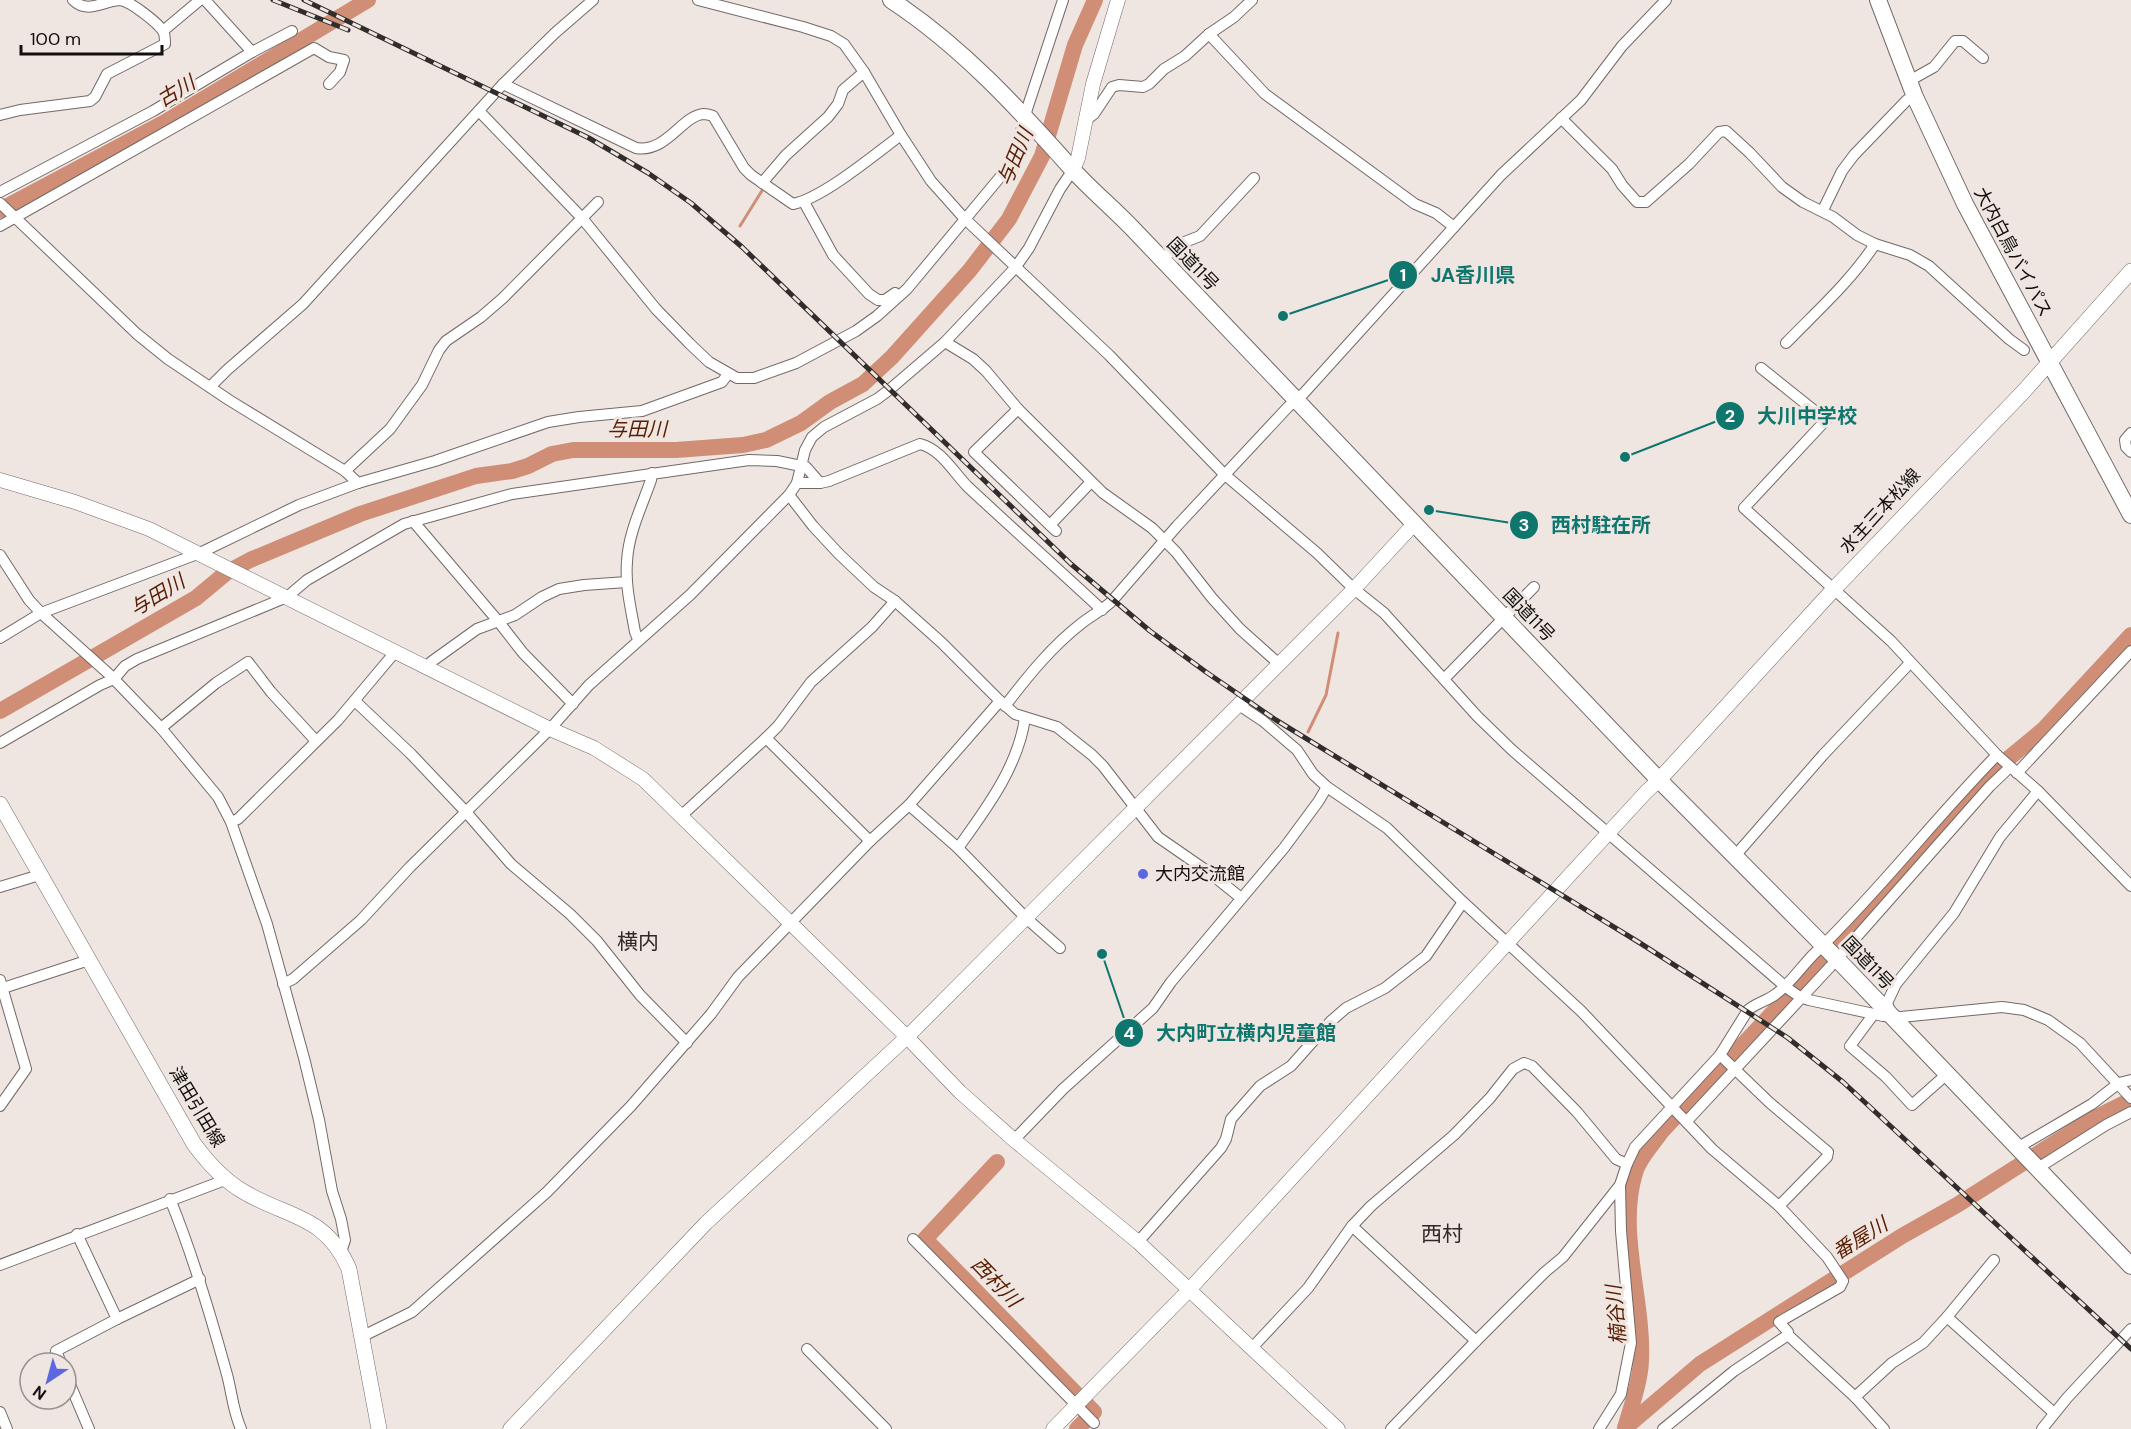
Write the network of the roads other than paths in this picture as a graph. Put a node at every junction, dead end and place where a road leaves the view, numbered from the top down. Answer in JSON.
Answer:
{"nodes":[{"id":1,"x":72,"y":0,"type":"edge"},
{"id":2,"x":124,"y":0,"type":"edge"},
{"id":3,"x":200,"y":0,"type":"edge"},
{"id":4,"x":205,"y":0,"type":"edge"},
{"id":5,"x":592,"y":0,"type":"edge"},
{"id":6,"x":698,"y":0,"type":"edge"},
{"id":7,"x":891,"y":0,"type":"edge"},
{"id":8,"x":1063,"y":0,"type":"edge"},
{"id":9,"x":1118,"y":0,"type":"edge"},
{"id":10,"x":1252,"y":0,"type":"edge"},
{"id":11,"x":1666,"y":0,"type":"edge"},
{"id":12,"x":1878,"y":0,"type":"edge"},
{"id":13,"x":164,"y":32,"type":"junction"},
{"id":14,"x":292,"y":32,"type":"dead end"},
{"id":15,"x":1209,"y":34,"type":"junction"},
{"id":16,"x":252,"y":52,"type":"junction"},
{"id":17,"x":1983,"y":58,"type":"dead end"},
{"id":18,"x":864,"y":72,"type":"junction"},
{"id":19,"x":1909,"y":81,"type":"junction"},
{"id":20,"x":329,"y":84,"type":"dead end"},
{"id":21,"x":503,"y":84,"type":"junction"},
{"id":22,"x":1915,"y":97,"type":"junction"},
{"id":23,"x":479,"y":111,"type":"junction"},
{"id":24,"x":0,"y":115,"type":"edge"},
{"id":25,"x":1560,"y":118,"type":"junction"},
{"id":26,"x":1086,"y":120,"type":"junction"},
{"id":27,"x":1027,"y":121,"type":"junction"},
{"id":28,"x":901,"y":135,"type":"junction"},
{"id":29,"x":1068,"y":164,"type":"junction"},
{"id":30,"x":1254,"y":178,"type":"dead end"},
{"id":31,"x":762,"y":183,"type":"junction"},
{"id":32,"x":0,"y":192,"type":"edge"},
{"id":33,"x":598,"y":202,"type":"dead end"},
{"id":34,"x":804,"y":202,"type":"junction"},
{"id":35,"x":0,"y":203,"type":"edge"},
{"id":36,"x":1822,"y":210,"type":"junction"},
{"id":37,"x":13,"y":216,"type":"junction"},
{"id":38,"x":582,"y":218,"type":"junction"},
{"id":39,"x":966,"y":220,"type":"junction"},
{"id":40,"x":0,"y":226,"type":"edge"},
{"id":41,"x":1454,"y":227,"type":"junction"},
{"id":42,"x":1875,"y":244,"type":"junction"},
{"id":43,"x":1163,"y":260,"type":"junction"},
{"id":44,"x":1012,"y":265,"type":"junction"},
{"id":45,"x":2131,"y":271,"type":"edge"},
{"id":46,"x":908,"y":289,"type":"junction"},
{"id":47,"x":945,"y":342,"type":"junction"},
{"id":48,"x":1786,"y":343,"type":"dead end"},
{"id":49,"x":2024,"y":350,"type":"dead end"},
{"id":50,"x":2050,"y":361,"type":"junction"},
{"id":51,"x":1761,"y":368,"type":"dead end"},
{"id":52,"x":728,"y":375,"type":"junction"},
{"id":53,"x":210,"y":387,"type":"junction"},
{"id":54,"x":1296,"y":400,"type":"junction"},
{"id":55,"x":1018,"y":409,"type":"junction"},
{"id":56,"x":2131,"y":433,"type":"edge"},
{"id":57,"x":2131,"y":452,"type":"edge"},
{"id":58,"x":801,"y":466,"type":"junction"},
{"id":59,"x":345,"y":471,"type":"junction"},
{"id":60,"x":652,"y":473,"type":"junction"},
{"id":61,"x":1224,"y":474,"type":"junction"},
{"id":62,"x":0,"y":480,"type":"edge"},
{"id":63,"x":1091,"y":482,"type":"junction"},
{"id":64,"x":358,"y":483,"type":"junction"},
{"id":65,"x":797,"y":483,"type":"junction"},
{"id":66,"x":820,"y":483,"type":"junction"},
{"id":67,"x":789,"y":495,"type":"junction"},
{"id":68,"x":2131,"y":515,"type":"edge"},
{"id":69,"x":413,"y":521,"type":"junction"},
{"id":70,"x":1414,"y":524,"type":"junction"},
{"id":71,"x":1165,"y":541,"type":"junction"},
{"id":72,"x":203,"y":554,"type":"junction"},
{"id":73,"x":0,"y":555,"type":"edge"},
{"id":74,"x":627,"y":582,"type":"junction"},
{"id":75,"x":1534,"y":587,"type":"dead end"},
{"id":76,"x":1354,"y":589,"type":"junction"},
{"id":77,"x":1834,"y":589,"type":"junction"},
{"id":78,"x":286,"y":597,"type":"junction"},
{"id":79,"x":895,"y":601,"type":"junction"},
{"id":80,"x":1102,"y":610,"type":"junction"},
{"id":81,"x":44,"y":616,"type":"junction"},
{"id":82,"x":1506,"y":618,"type":"junction"},
{"id":83,"x":498,"y":621,"type":"junction"},
{"id":84,"x":0,"y":638,"type":"edge"},
{"id":85,"x":638,"y":639,"type":"junction"},
{"id":86,"x":396,"y":651,"type":"junction"},
{"id":87,"x":2131,"y":651,"type":"edge"},
{"id":88,"x":1278,"y":663,"type":"junction"},
{"id":89,"x":1910,"y":663,"type":"junction"},
{"id":90,"x":427,"y":667,"type":"junction"},
{"id":91,"x":112,"y":677,"type":"junction"},
{"id":92,"x":1443,"y":679,"type":"junction"},
{"id":93,"x":355,"y":701,"type":"junction"},
{"id":94,"x":573,"y":704,"type":"junction"},
{"id":95,"x":1003,"y":704,"type":"junction"},
{"id":96,"x":1239,"y":705,"type":"junction"},
{"id":97,"x":1025,"y":718,"type":"junction"},
{"id":98,"x":160,"y":728,"type":"junction"},
{"id":99,"x":550,"y":729,"type":"junction"},
{"id":100,"x":766,"y":738,"type":"junction"},
{"id":101,"x":316,"y":741,"type":"junction"},
{"id":102,"x":0,"y":743,"type":"edge"},
{"id":103,"x":1998,"y":756,"type":"junction"},
{"id":104,"x":2012,"y":768,"type":"junction"},
{"id":105,"x":1659,"y":780,"type":"junction"},
{"id":106,"x":1327,"y":787,"type":"junction"},
{"id":107,"x":2038,"y":791,"type":"junction"},
{"id":108,"x":0,"y":804,"type":"edge"},
{"id":109,"x":909,"y":805,"type":"junction"},
{"id":110,"x":1135,"y":809,"type":"junction"},
{"id":111,"x":466,"y":812,"type":"junction"},
{"id":112,"x":681,"y":816,"type":"junction"},
{"id":113,"x":231,"y":822,"type":"junction"},
{"id":114,"x":1609,"y":832,"type":"junction"},
{"id":115,"x":870,"y":841,"type":"junction"},
{"id":116,"x":958,"y":848,"type":"junction"},
{"id":117,"x":1734,"y":857,"type":"junction"},
{"id":118,"x":40,"y":873,"type":"junction"},
{"id":119,"x":2131,"y":886,"type":"edge"},
{"id":120,"x":0,"y":887,"type":"edge"},
{"id":121,"x":1241,"y":898,"type":"junction"},
{"id":122,"x":1463,"y":902,"type":"junction"},
{"id":123,"x":1026,"y":918,"type":"junction"},
{"id":124,"x":791,"y":924,"type":"junction"},
{"id":125,"x":1508,"y":944,"type":"junction"},
{"id":126,"x":1060,"y":948,"type":"dead end"},
{"id":127,"x":1830,"y":952,"type":"junction"},
{"id":128,"x":89,"y":960,"type":"junction"},
{"id":129,"x":283,"y":984,"type":"junction"},
{"id":130,"x":1,"y":985,"type":"edge"},
{"id":131,"x":1786,"y":986,"type":"junction"},
{"id":132,"x":1800,"y":997,"type":"junction"},
{"id":133,"x":1873,"y":1015,"type":"junction"},
{"id":134,"x":1892,"y":1016,"type":"junction"},
{"id":135,"x":907,"y":1037,"type":"junction"},
{"id":136,"x":687,"y":1043,"type":"junction"},
{"id":137,"x":1720,"y":1055,"type":"junction"},
{"id":138,"x":1735,"y":1070,"type":"junction"},
{"id":139,"x":1947,"y":1074,"type":"junction"},
{"id":140,"x":2124,"y":1083,"type":"edge"},
{"id":141,"x":2131,"y":1098,"type":"edge"},
{"id":142,"x":0,"y":1106,"type":"edge"},
{"id":143,"x":1671,"y":1106,"type":"junction"},
{"id":144,"x":2131,"y":1112,"type":"edge"},
{"id":145,"x":1687,"y":1121,"type":"junction"},
{"id":146,"x":1014,"y":1140,"type":"junction"},
{"id":147,"x":2027,"y":1158,"type":"junction"},
{"id":148,"x":1627,"y":1164,"type":"junction"},
{"id":149,"x":225,"y":1180,"type":"junction"},
{"id":150,"x":1620,"y":1185,"type":"junction"},
{"id":151,"x":171,"y":1199,"type":"junction"},
{"id":152,"x":1779,"y":1206,"type":"junction"},
{"id":153,"x":1352,"y":1226,"type":"junction"},
{"id":154,"x":77,"y":1234,"type":"junction"},
{"id":155,"x":913,"y":1239,"type":"dead end"},
{"id":156,"x":1138,"y":1242,"type":"junction"},
{"id":157,"x":341,"y":1252,"type":"junction"},
{"id":158,"x":1994,"y":1260,"type":"dead end"},
{"id":159,"x":0,"y":1265,"type":"edge"},
{"id":160,"x":2131,"y":1266,"type":"edge"},
{"id":161,"x":200,"y":1279,"type":"junction"},
{"id":162,"x":1189,"y":1290,"type":"junction"},
{"id":163,"x":1947,"y":1317,"type":"junction"},
{"id":164,"x":117,"y":1319,"type":"junction"},
{"id":165,"x":2131,"y":1329,"type":"edge"},
{"id":166,"x":1788,"y":1335,"type":"junction"},
{"id":167,"x":362,"y":1337,"type":"junction"},
{"id":168,"x":1476,"y":1341,"type":"junction"},
{"id":169,"x":807,"y":1349,"type":"dead end"},
{"id":170,"x":1251,"y":1349,"type":"junction"},
{"id":171,"x":56,"y":1351,"type":"edge"},
{"id":172,"x":1855,"y":1397,"type":"junction"},
{"id":173,"x":78,"y":1403,"type":"edge"},
{"id":174,"x":1078,"y":1405,"type":"junction"},
{"id":175,"x":0,"y":1412,"type":"edge"},
{"id":176,"x":2054,"y":1413,"type":"junction"},
{"id":177,"x":1094,"y":1423,"type":"dead end"},
{"id":178,"x":7,"y":1429,"type":"edge"},
{"id":179,"x":89,"y":1429,"type":"edge"},
{"id":180,"x":241,"y":1429,"type":"edge"},
{"id":181,"x":379,"y":1429,"type":"edge"},
{"id":182,"x":510,"y":1429,"type":"edge"},
{"id":183,"x":886,"y":1429,"type":"edge"},
{"id":184,"x":1053,"y":1429,"type":"edge"},
{"id":185,"x":1338,"y":1429,"type":"edge"},
{"id":186,"x":1390,"y":1429,"type":"edge"},
{"id":187,"x":1599,"y":1429,"type":"edge"},
{"id":188,"x":1663,"y":1429,"type":"edge"},
{"id":189,"x":1884,"y":1429,"type":"edge"},
{"id":190,"x":2042,"y":1429,"type":"edge"}],
"edges":[{"from":1,"to":2,"type":"street"},
{"from":2,"to":13,"type":"street"},
{"from":3,"to":13,"type":"street"},
{"from":4,"to":16,"type":"street"},
{"from":5,"to":21,"type":"street"},
{"from":6,"to":18,"type":"street"},
{"from":7,"to":27,"type":"highway","name":"国道11号"},
{"from":8,"to":27,"type":"street"},
{"from":9,"to":26,"type":"street"},
{"from":10,"to":15,"type":"street"},
{"from":11,"to":25,"type":"street"},
{"from":12,"to":19,"type":"highway","name":"大内白鳥バイパス"},
{"from":13,"to":24,"type":"street"},
{"from":14,"to":16,"type":"street"},
{"from":15,"to":26,"type":"street"},
{"from":15,"to":41,"type":"street"},
{"from":16,"to":32,"type":"street"},
{"from":17,"to":19,"type":"street"},
{"from":18,"to":28,"type":"street"},
{"from":18,"to":31,"type":"street"},
{"from":19,"to":22,"type":"highway","name":"大内白鳥バイパス"},
{"from":20,"to":37,"type":"street"},
{"from":21,"to":23,"type":"street"},
{"from":21,"to":31,"type":"street"},
{"from":22,"to":36,"type":"street"},
{"from":22,"to":50,"type":"highway","name":"大内白鳥バイパス"},
{"from":23,"to":38,"type":"street"},
{"from":23,"to":53,"type":"street"},
{"from":25,"to":36,"type":"street"},
{"from":25,"to":41,"type":"street"},
{"from":26,"to":29,"type":"street"},
{"from":27,"to":29,"type":"highway","name":"国道11号"},
{"from":27,"to":39,"type":"street"},
{"from":28,"to":34,"type":"street"},
{"from":28,"to":39,"type":"street"},
{"from":29,"to":43,"type":"highway","name":"国道11号"},
{"from":29,"to":44,"type":"street"},
{"from":30,"to":43,"type":"street"},
{"from":31,"to":34,"type":"street"},
{"from":33,"to":38,"type":"street"},
{"from":34,"to":46,"type":"street"},
{"from":35,"to":37,"type":"street"},
{"from":36,"to":42,"type":"street"},
{"from":37,"to":40,"type":"street"},
{"from":37,"to":53,"type":"street"},
{"from":38,"to":52,"type":"street"},
{"from":38,"to":59,"type":"street"},
{"from":39,"to":44,"type":"street"},
{"from":39,"to":46,"type":"street"},
{"from":41,"to":54,"type":"street"},
{"from":42,"to":48,"type":"street"},
{"from":42,"to":49,"type":"street"},
{"from":43,"to":54,"type":"highway","name":"国道11号"},
{"from":44,"to":47,"type":"street"},
{"from":44,"to":61,"type":"street"},
{"from":45,"to":50,"type":"main road","name":"水主三本松線"},
{"from":46,"to":52,"type":"street"},
{"from":47,"to":55,"type":"street"},
{"from":47,"to":58,"type":"street"},
{"from":50,"to":68,"type":"highway","name":"大内白鳥バイパス"},
{"from":50,"to":77,"type":"main road","name":"水主三本松線"},
{"from":51,"to":77,"type":"street"},
{"from":52,"to":64,"type":"street"},
{"from":53,"to":59,"type":"street"},
{"from":54,"to":61,"type":"street"},
{"from":54,"to":70,"type":"highway","name":"国道11号"},
{"from":55,"to":63,"type":"street"},
{"from":55,"to":63,"type":"street"},
{"from":56,"to":57,"type":"street"},
{"from":58,"to":60,"type":"street"},
{"from":58,"to":65,"type":"street"},
{"from":58,"to":66,"type":"street"},
{"from":59,"to":64,"type":"street"},
{"from":60,"to":69,"type":"street"},
{"from":60,"to":74,"type":"street"},
{"from":61,"to":71,"type":"street"},
{"from":61,"to":76,"type":"street"},
{"from":62,"to":72,"type":"street"},
{"from":63,"to":71,"type":"street"},
{"from":64,"to":72,"type":"street"},
{"from":65,"to":66,"type":"street"},
{"from":65,"to":67,"type":"street"},
{"from":66,"to":80,"type":"street"},
{"from":67,"to":79,"type":"street"},
{"from":67,"to":85,"type":"street"},
{"from":69,"to":78,"type":"street"},
{"from":69,"to":83,"type":"street"},
{"from":70,"to":76,"type":"street"},
{"from":70,"to":82,"type":"highway","name":"国道11号"},
{"from":71,"to":80,"type":"street"},
{"from":71,"to":88,"type":"street"},
{"from":72,"to":78,"type":"street"},
{"from":72,"to":81,"type":"street"},
{"from":73,"to":81,"type":"street"},
{"from":74,"to":83,"type":"street"},
{"from":74,"to":85,"type":"street"},
{"from":75,"to":82,"type":"street"},
{"from":76,"to":88,"type":"street"},
{"from":76,"to":92,"type":"street"},
{"from":77,"to":89,"type":"street"},
{"from":77,"to":105,"type":"main road","name":"水主三本松線"},
{"from":78,"to":86,"type":"street"},
{"from":78,"to":91,"type":"street"},
{"from":79,"to":95,"type":"street"},
{"from":79,"to":100,"type":"street"},
{"from":80,"to":95,"type":"street"},
{"from":81,"to":84,"type":"street"},
{"from":81,"to":91,"type":"street"},
{"from":82,"to":92,"type":"street"},
{"from":82,"to":105,"type":"highway","name":"国道11号"},
{"from":83,"to":90,"type":"street"},
{"from":83,"to":94,"type":"street"},
{"from":85,"to":94,"type":"street"},
{"from":86,"to":90,"type":"street"},
{"from":86,"to":93,"type":"street"},
{"from":87,"to":104,"type":"street"},
{"from":88,"to":96,"type":"street"},
{"from":89,"to":103,"type":"street"},
{"from":89,"to":117,"type":"street"},
{"from":90,"to":99,"type":"street"},
{"from":91,"to":98,"type":"street"},
{"from":91,"to":102,"type":"street"},
{"from":92,"to":114,"type":"street"},
{"from":93,"to":101,"type":"street"},
{"from":93,"to":111,"type":"street"},
{"from":94,"to":99,"type":"street"},
{"from":95,"to":97,"type":"street"},
{"from":95,"to":109,"type":"street"},
{"from":96,"to":106,"type":"street"},
{"from":96,"to":110,"type":"street"},
{"from":97,"to":110,"type":"street"},
{"from":97,"to":116,"type":"street"},
{"from":98,"to":101,"type":"street"},
{"from":98,"to":113,"type":"street"},
{"from":99,"to":111,"type":"street"},
{"from":99,"to":112,"type":"street"},
{"from":100,"to":112,"type":"street"},
{"from":100,"to":115,"type":"street"},
{"from":101,"to":113,"type":"street"},
{"from":103,"to":104,"type":"street"},
{"from":103,"to":127,"type":"street"},
{"from":104,"to":107,"type":"street"},
{"from":104,"to":127,"type":"street"},
{"from":105,"to":114,"type":"street"},
{"from":105,"to":117,"type":"highway","name":"国道11号"},
{"from":106,"to":121,"type":"street"},
{"from":106,"to":122,"type":"street"},
{"from":107,"to":119,"type":"street"},
{"from":107,"to":134,"type":"street"},
{"from":108,"to":118,"type":"main road","name":"津田引田線"},
{"from":109,"to":115,"type":"street"},
{"from":109,"to":116,"type":"street"},
{"from":110,"to":121,"type":"street"},
{"from":110,"to":123,"type":"street"},
{"from":111,"to":129,"type":"street"},
{"from":111,"to":136,"type":"street"},
{"from":112,"to":124,"type":"street"},
{"from":113,"to":129,"type":"street"},
{"from":114,"to":125,"type":"street"},
{"from":114,"to":131,"type":"street"},
{"from":115,"to":124,"type":"street"},
{"from":116,"to":123,"type":"street"},
{"from":117,"to":127,"type":"highway","name":"国道11号"},
{"from":118,"to":120,"type":"street"},
{"from":118,"to":128,"type":"main road","name":"津田引田線"},
{"from":121,"to":146,"type":"street"},
{"from":122,"to":125,"type":"street"},
{"from":122,"to":156,"type":"street"},
{"from":123,"to":126,"type":"street"},
{"from":123,"to":135,"type":"street"},
{"from":124,"to":135,"type":"street"},
{"from":124,"to":136,"type":"street"},
{"from":125,"to":143,"type":"street"},
{"from":125,"to":162,"type":"street"},
{"from":127,"to":131,"type":"street"},
{"from":127,"to":132,"type":"street"},
{"from":127,"to":134,"type":"highway","name":"国道11号"},
{"from":128,"to":130,"type":"street"},
{"from":128,"to":149,"type":"main road","name":"津田引田線"},
{"from":129,"to":157,"type":"street"},
{"from":130,"to":142,"type":"street"},
{"from":131,"to":132,"type":"street"},
{"from":131,"to":137,"type":"street"},
{"from":132,"to":133,"type":"street"},
{"from":132,"to":138,"type":"street"},
{"from":133,"to":134,"type":"street"},
{"from":133,"to":139,"type":"street"},
{"from":134,"to":139,"type":"highway","name":"国道11号"},
{"from":134,"to":140,"type":"street"},
{"from":135,"to":146,"type":"street"},
{"from":135,"to":182,"type":"street"},
{"from":136,"to":167,"type":"street"},
{"from":137,"to":138,"type":"street"},
{"from":137,"to":143,"type":"street"},
{"from":138,"to":145,"type":"street"},
{"from":138,"to":152,"type":"street"},
{"from":139,"to":147,"type":"highway","name":"国道11号"},
{"from":140,"to":141,"type":"street"},
{"from":140,"to":147,"type":"street"},
{"from":143,"to":145,"type":"street"},
{"from":143,"to":148,"type":"street"},
{"from":144,"to":147,"type":"street"},
{"from":145,"to":152,"type":"street"},
{"from":146,"to":156,"type":"street"},
{"from":147,"to":160,"type":"highway","name":"国道11号"},
{"from":148,"to":150,"type":"street"},
{"from":148,"to":153,"type":"street"},
{"from":149,"to":151,"type":"street"},
{"from":149,"to":157,"type":"main road","name":"津田引田線"},
{"from":150,"to":168,"type":"street"},
{"from":150,"to":187,"type":"street"},
{"from":151,"to":154,"type":"street"},
{"from":151,"to":161,"type":"street"},
{"from":152,"to":166,"type":"street"},
{"from":153,"to":168,"type":"street"},
{"from":153,"to":170,"type":"street"},
{"from":154,"to":159,"type":"street"},
{"from":154,"to":164,"type":"street"},
{"from":155,"to":174,"type":"street"},
{"from":156,"to":162,"type":"street"},
{"from":157,"to":167,"type":"main road","name":"津田引田線"},
{"from":158,"to":163,"type":"street"},
{"from":161,"to":164,"type":"street"},
{"from":161,"to":180,"type":"street"},
{"from":162,"to":170,"type":"street"},
{"from":162,"to":174,"type":"street"},
{"from":163,"to":172,"type":"street"},
{"from":163,"to":176,"type":"street"},
{"from":164,"to":171,"type":"street"},
{"from":165,"to":176,"type":"street"},
{"from":166,"to":172,"type":"street"},
{"from":166,"to":188,"type":"street"},
{"from":167,"to":181,"type":"main road","name":"津田引田線"},
{"from":168,"to":186,"type":"street"},
{"from":169,"to":183,"type":"street"},
{"from":170,"to":185,"type":"street"},
{"from":172,"to":189,"type":"street"},
{"from":173,"to":179,"type":"street"},
{"from":174,"to":177,"type":"street"},
{"from":174,"to":184,"type":"street"},
{"from":175,"to":178,"type":"street"},
{"from":176,"to":190,"type":"street"}]}
